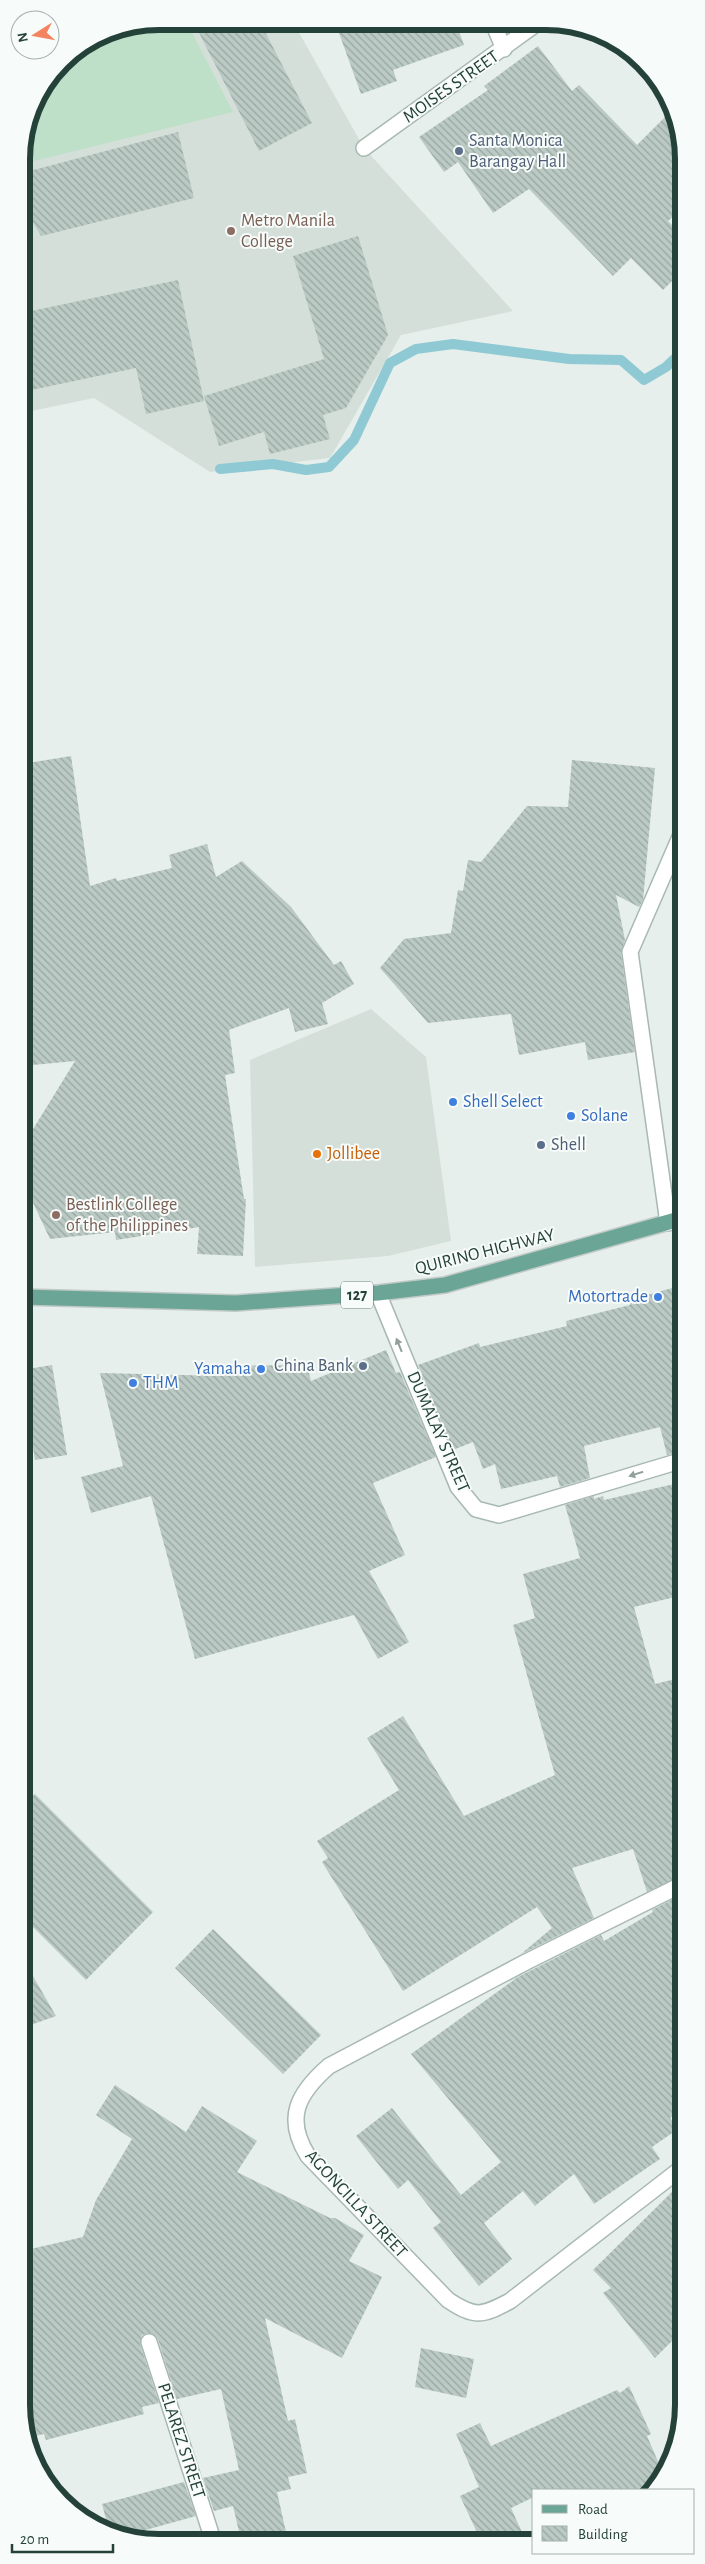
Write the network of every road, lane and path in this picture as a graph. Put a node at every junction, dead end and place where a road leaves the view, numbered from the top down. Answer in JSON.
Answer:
{"nodes":[{"id":1,"x":496,"y":30,"type":"edge"},
{"id":2,"x":528,"y":30,"type":"edge"},
{"id":3,"x":504,"y":49,"type":"junction"},
{"id":4,"x":364,"y":148,"type":"dead end"},
{"id":5,"x":675,"y":848,"type":"edge"},
{"id":6,"x":675,"y":1221,"type":"edge"},
{"id":7,"x":668,"y":1223,"type":"junction"},
{"id":8,"x":378,"y":1293,"type":"junction"},
{"id":9,"x":30,"y":1297,"type":"edge"},
{"id":10,"x":675,"y":1462,"type":"edge"},
{"id":11,"x":675,"y":1888,"type":"edge"},
{"id":12,"x":675,"y":2173,"type":"edge"},
{"id":13,"x":149,"y":2342,"type":"dead end"},
{"id":14,"x":211,"y":2534,"type":"edge"}],
"edges":[{"from":1,"to":3,"type":"street"},
{"from":2,"to":3,"type":"street","name":"MOISES STREET"},
{"from":3,"to":4,"type":"street","name":"MOISES STREET"},
{"from":5,"to":7,"type":"street"},
{"from":6,"to":7,"type":"main road","name":"QUIRINO HIGHWAY","number":"127"},
{"from":7,"to":8,"type":"main road","name":"QUIRINO HIGHWAY","number":"127"},
{"from":8,"to":9,"type":"main road","name":"QUIRINO HIGHWAY","number":"127"},
{"from":10,"to":8,"type":"street","name":"DUMALAY STREET","one_way":true},
{"from":11,"to":12,"type":"street","name":"AGONCILLA STREET"},
{"from":13,"to":14,"type":"street","name":"PELAREZ STREET"}]}
